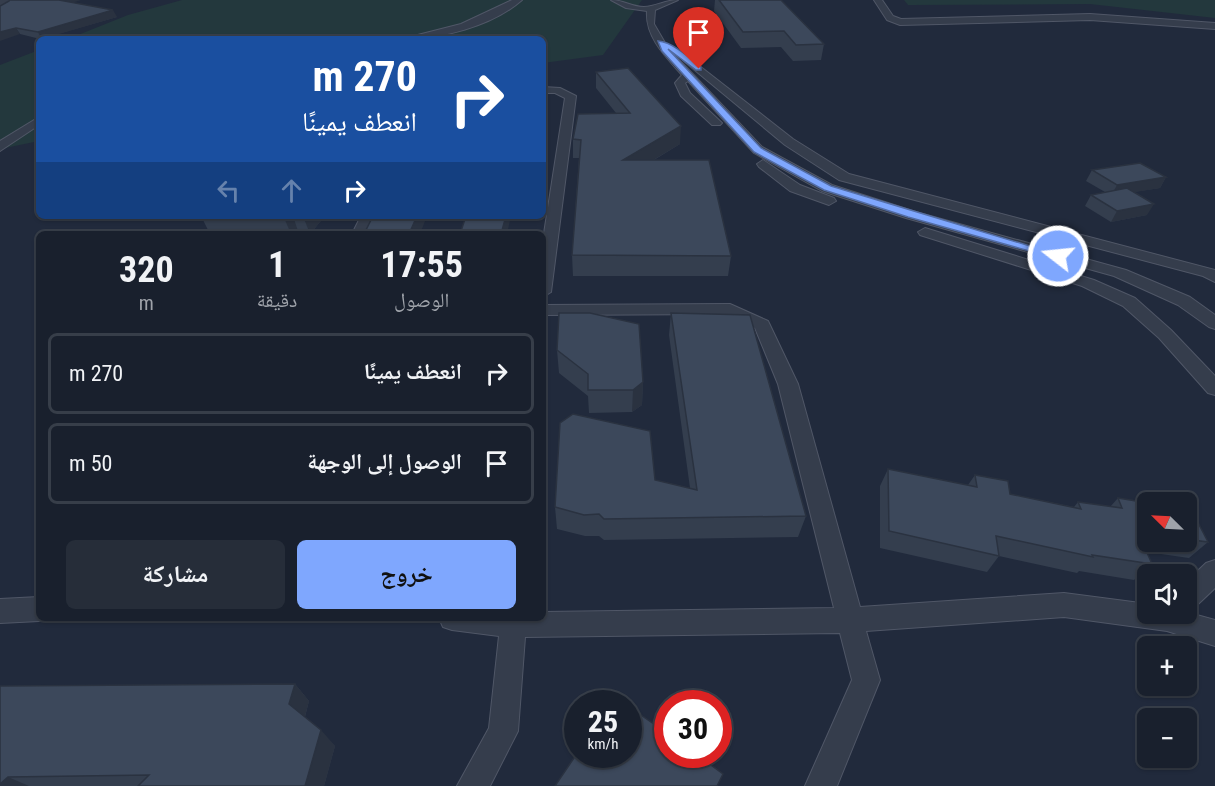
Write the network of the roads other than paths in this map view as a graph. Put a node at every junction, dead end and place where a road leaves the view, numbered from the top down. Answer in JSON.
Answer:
{"nodes":[{"id":1,"x":4,"y":0,"type":"edge"},
{"id":2,"x":518,"y":0,"type":"edge"},
{"id":3,"x":615,"y":0,"type":"edge"},
{"id":4,"x":674,"y":0,"type":"edge"},
{"id":5,"x":878,"y":0,"type":"edge"},
{"id":6,"x":651,"y":9,"type":"junction"},
{"id":7,"x":0,"y":11,"type":"edge"},
{"id":8,"x":632,"y":16,"type":"dead end"},
{"id":9,"x":650,"y":24,"type":"junction"},
{"id":10,"x":1215,"y":26,"type":"edge"},
{"id":11,"x":422,"y":36,"type":"edge"},
{"id":12,"x":660,"y":42,"type":"junction"},
{"id":13,"x":688,"y":75,"type":"junction"},
{"id":14,"x":546,"y":90,"type":"edge"},
{"id":15,"x":36,"y":122,"type":"edge"},
{"id":16,"x":0,"y":147,"type":"edge"},
{"id":17,"x":546,"y":271,"type":"edge"},
{"id":18,"x":1215,"y":277,"type":"edge"},
{"id":19,"x":546,"y":310,"type":"edge"},
{"id":20,"x":1215,"y":323,"type":"edge"},
{"id":21,"x":1215,"y":388,"type":"edge"},
{"id":22,"x":1215,"y":571,"type":"edge"},
{"id":23,"x":1197,"y":588,"type":"edge"},
{"id":24,"x":36,"y":609,"type":"edge"},
{"id":25,"x":0,"y":610,"type":"edge"},
{"id":26,"x":1137,"y":613,"type":"edge"},
{"id":27,"x":852,"y":620,"type":"junction"},
{"id":28,"x":514,"y":621,"type":"edge"},
{"id":29,"x":546,"y":621,"type":"edge"},
{"id":30,"x":1191,"y":624,"type":"edge"},
{"id":31,"x":1215,"y":633,"type":"edge"},
{"id":32,"x":473,"y":786,"type":"edge"},
{"id":33,"x":821,"y":786,"type":"edge"}],
"edges":[{"from":1,"to":7,"type":"street"},
{"from":2,"to":11,"type":"street"},
{"from":3,"to":6,"type":"street"},
{"from":4,"to":6,"type":"street"},
{"from":5,"to":10,"type":"street"},
{"from":6,"to":9,"type":"street"},
{"from":8,"to":9,"type":"street"},
{"from":9,"to":12,"type":"street"},
{"from":12,"to":13,"type":"street"},
{"from":12,"to":18,"type":"street"},
{"from":13,"to":20,"type":"street"},
{"from":13,"to":21,"type":"street"},
{"from":14,"to":17,"type":"street"},
{"from":15,"to":16,"type":"street"},
{"from":19,"to":27,"type":"street"},
{"from":22,"to":23,"type":"street"},
{"from":24,"to":25,"type":"street"},
{"from":26,"to":27,"type":"street"},
{"from":27,"to":29,"type":"street"},
{"from":27,"to":33,"type":"street"},
{"from":28,"to":32,"type":"street"},
{"from":30,"to":31,"type":"street"}]}
